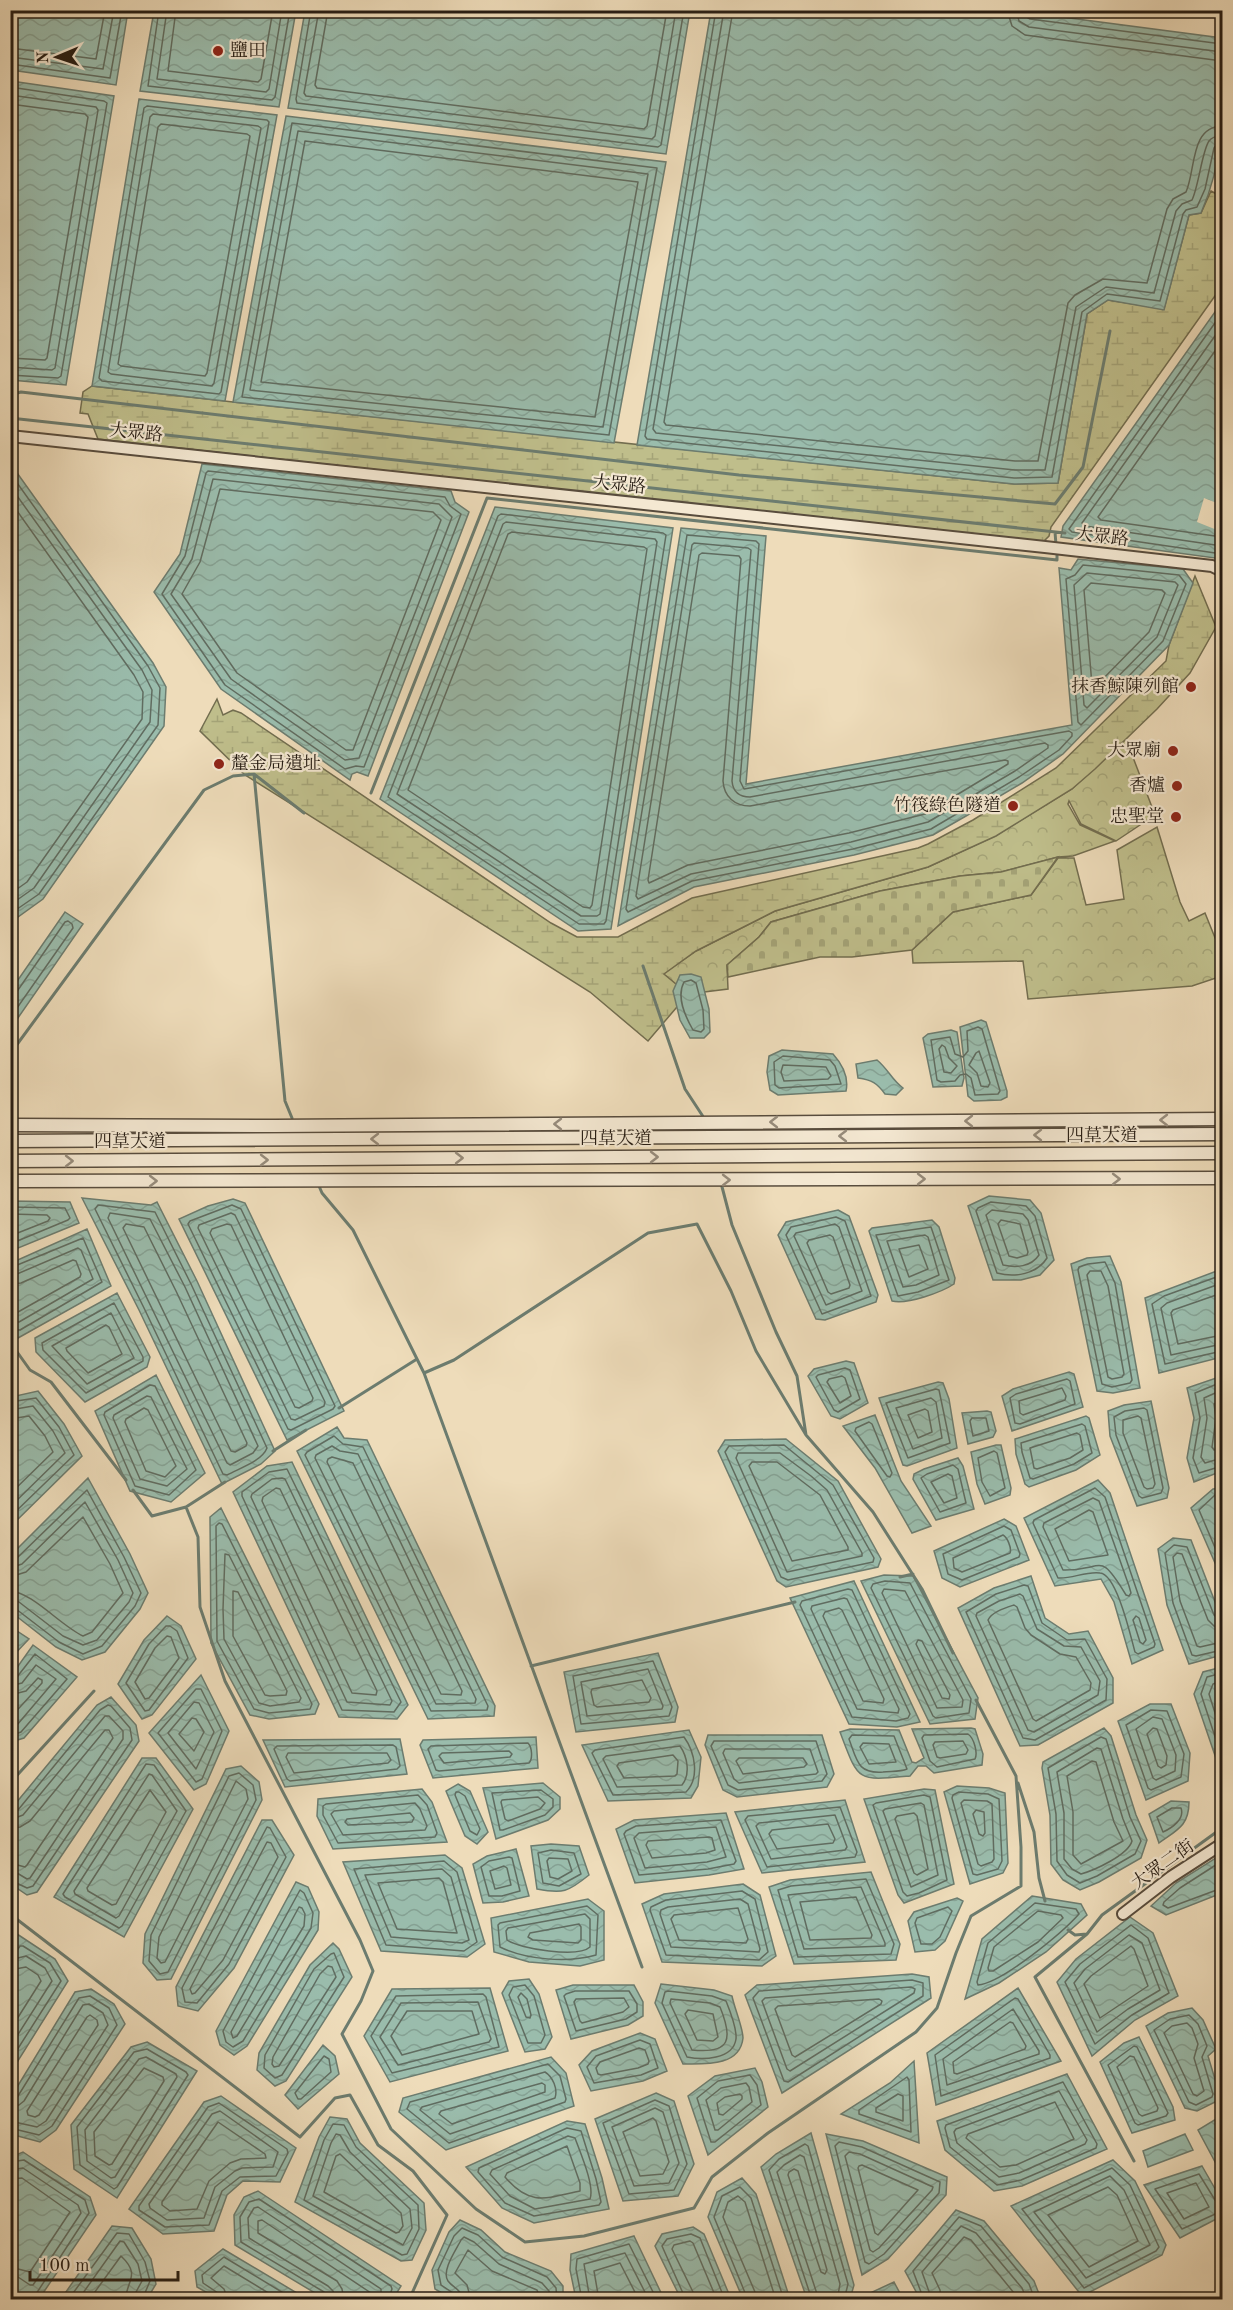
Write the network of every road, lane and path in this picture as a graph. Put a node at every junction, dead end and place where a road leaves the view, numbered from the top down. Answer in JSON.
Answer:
{"nodes":[{"id":1,"x":10,"y":436,"type":"edge"},
{"id":2,"x":1222,"y":571,"type":"edge"},
{"id":3,"x":1222,"y":1119,"type":"edge"},
{"id":4,"x":10,"y":1125,"type":"edge"},
{"id":5,"x":1222,"y":1134,"type":"edge"},
{"id":6,"x":10,"y":1141,"type":"edge"},
{"id":7,"x":1222,"y":1153,"type":"edge"},
{"id":8,"x":10,"y":1161,"type":"edge"},
{"id":9,"x":1222,"y":1178,"type":"edge"},
{"id":10,"x":10,"y":1181,"type":"edge"},
{"id":11,"x":1222,"y":1844,"type":"edge"},
{"id":12,"x":1123,"y":1914,"type":"dead end"},
{"id":13,"x":1222,"y":2293,"type":"edge"},
{"id":14,"x":1217,"y":2300,"type":"edge"}],
"edges":[{"from":1,"to":2,"type":"street","name":"大眾路"},
{"from":3,"to":4,"type":"street","name":"四草大道","one_way":true},
{"from":5,"to":6,"type":"street","name":"四草大道","one_way":true},
{"from":8,"to":7,"type":"street","name":"四草大道","one_way":true},
{"from":10,"to":9,"type":"street","one_way":true},
{"from":11,"to":12,"type":"street","name":"大眾二街"},
{"from":13,"to":14,"type":"street"}]}
